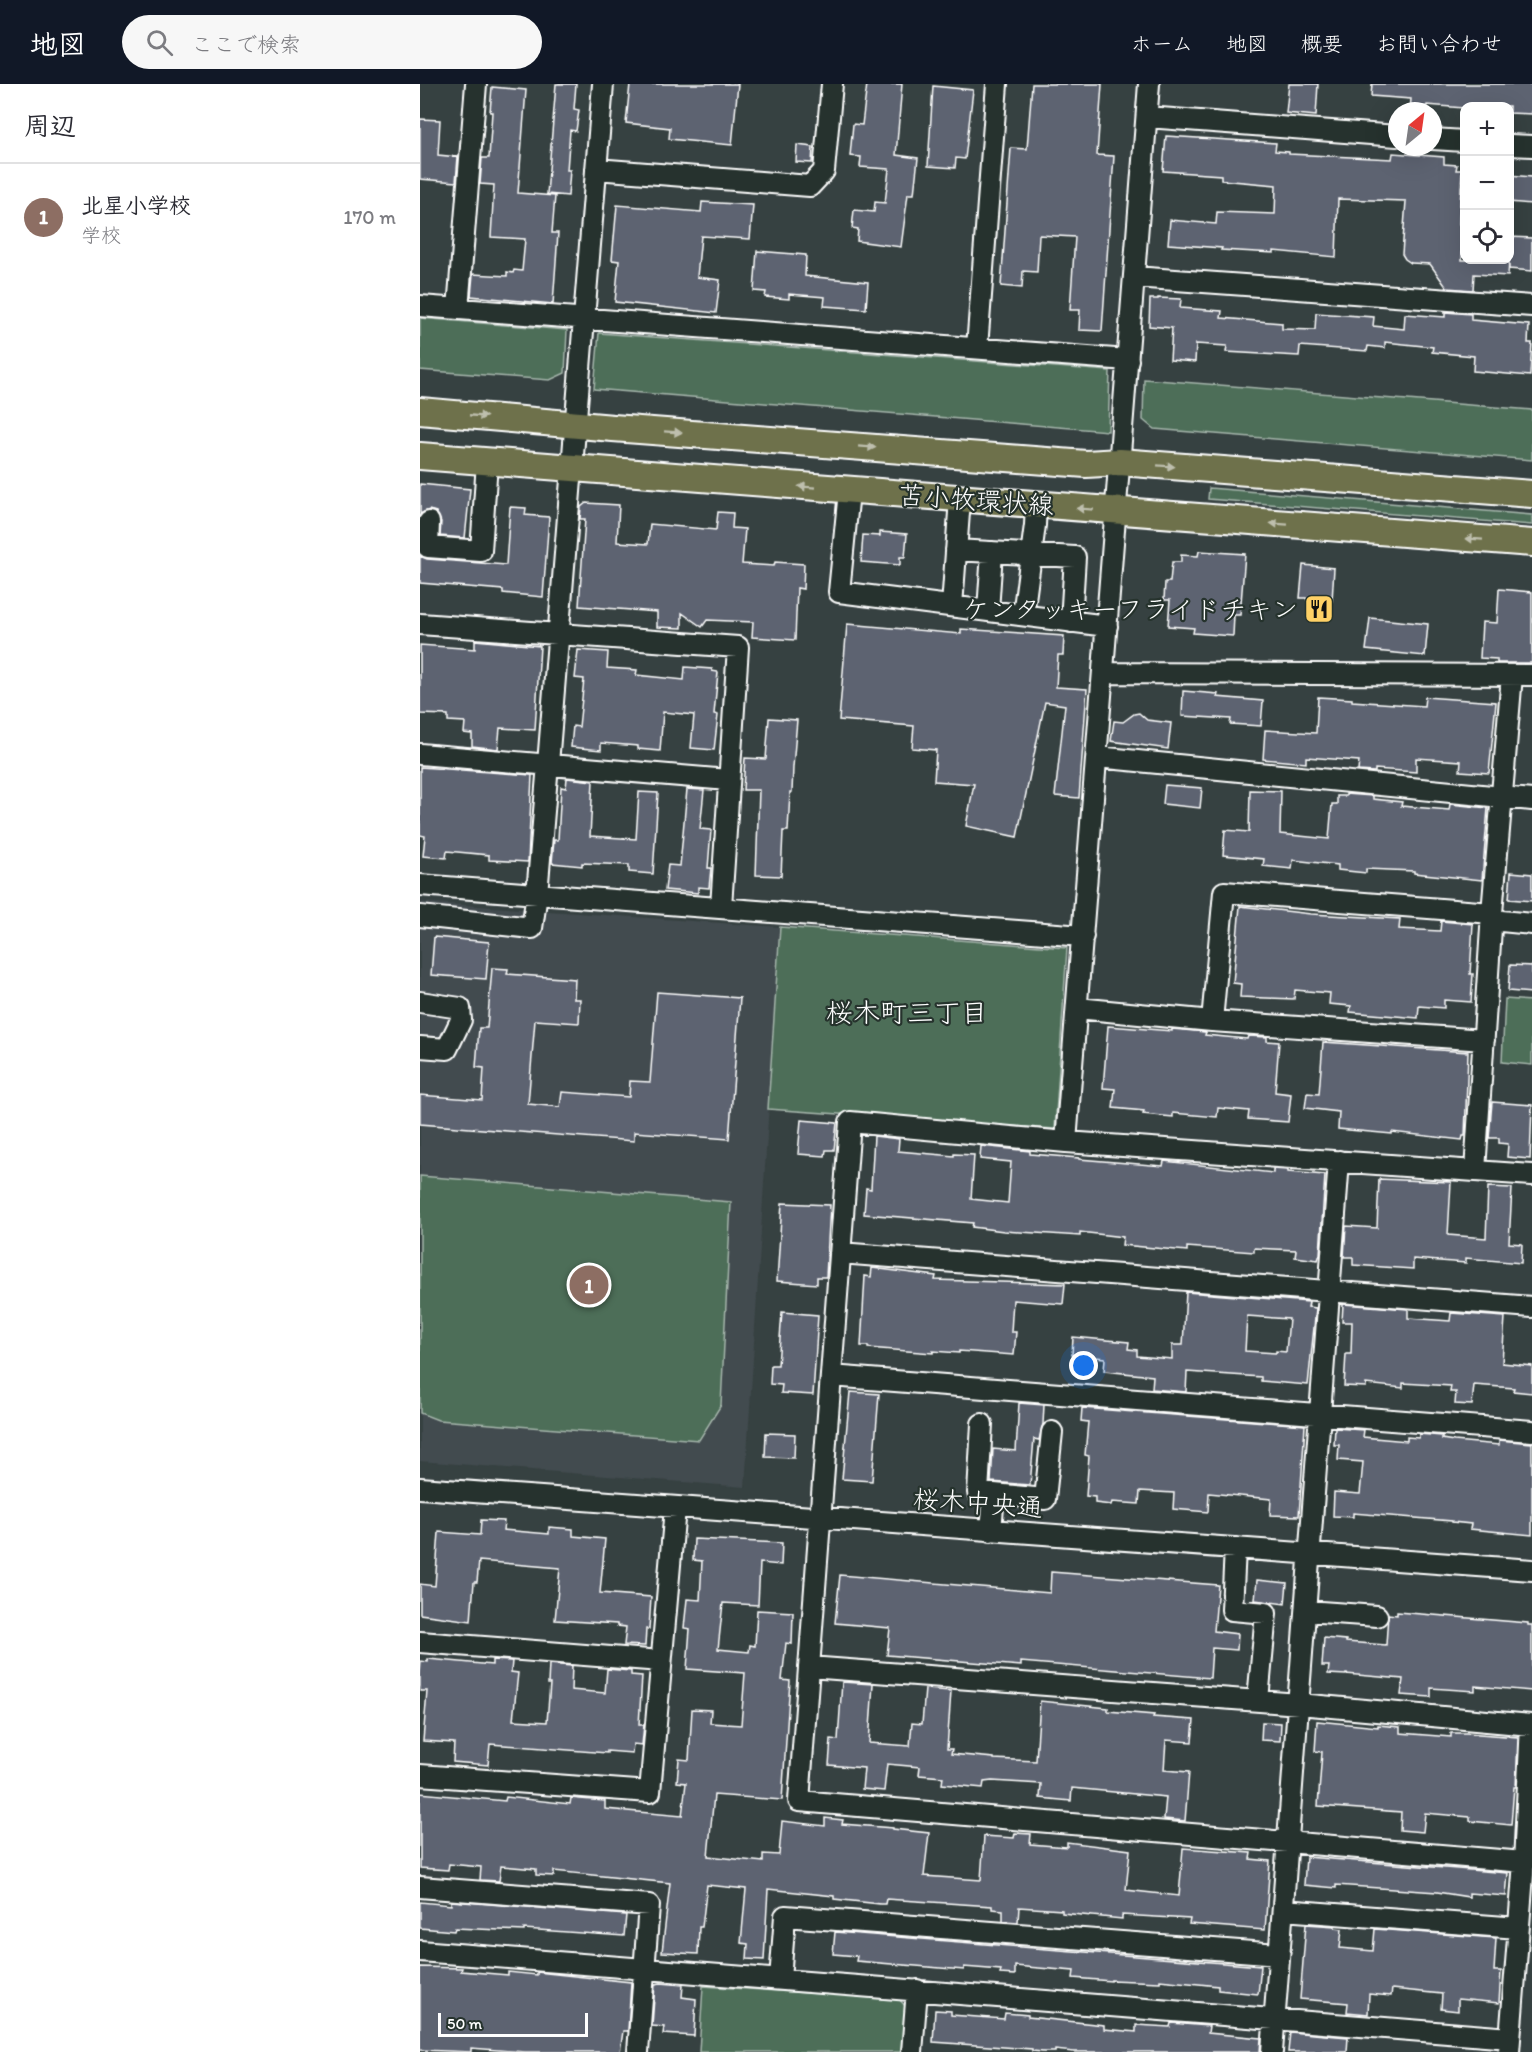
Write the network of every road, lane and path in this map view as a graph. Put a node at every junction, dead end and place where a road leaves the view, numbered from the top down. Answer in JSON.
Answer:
{"nodes":[{"id":1,"x":477,"y":84,"type":"edge"},
{"id":2,"x":603,"y":84,"type":"edge"},
{"id":3,"x":832,"y":84,"type":"edge"},
{"id":4,"x":996,"y":84,"type":"edge"},
{"id":5,"x":1149,"y":84,"type":"edge"},
{"id":6,"x":1147,"y":117,"type":"junction"},
{"id":7,"x":1388,"y":135,"type":"edge"},
{"id":8,"x":1442,"y":140,"type":"edge"},
{"id":9,"x":1460,"y":141,"type":"edge"},
{"id":10,"x":1514,"y":145,"type":"edge"},
{"id":11,"x":1532,"y":146,"type":"edge"},
{"id":12,"x":596,"y":169,"type":"junction"},
{"id":13,"x":1134,"y":277,"type":"junction"},
{"id":14,"x":420,"y":306,"type":"edge"},
{"id":15,"x":1532,"y":306,"type":"edge"},
{"id":16,"x":458,"y":309,"type":"junction"},
{"id":17,"x":584,"y":318,"type":"junction"},
{"id":18,"x":977,"y":348,"type":"junction"},
{"id":19,"x":1128,"y":360,"type":"junction"},
{"id":20,"x":420,"y":411,"type":"edge"},
{"id":21,"x":576,"y":424,"type":"junction"},
{"id":22,"x":420,"y":456,"type":"edge"},
{"id":23,"x":487,"y":462,"type":"junction"},
{"id":24,"x":1120,"y":462,"type":"junction"},
{"id":25,"x":572,"y":469,"type":"junction"},
{"id":26,"x":849,"y":490,"type":"junction"},
{"id":27,"x":1532,"y":494,"type":"edge"},
{"id":28,"x":960,"y":499,"type":"junction"},
{"id":29,"x":1036,"y":505,"type":"junction"},
{"id":30,"x":1116,"y":511,"type":"junction"},
{"id":31,"x":429,"y":522,"type":"dead end"},
{"id":32,"x":1532,"y":543,"type":"edge"},
{"id":33,"x":956,"y":550,"type":"junction"},
{"id":34,"x":992,"y":552,"type":"junction"},
{"id":35,"x":1031,"y":554,"type":"junction"},
{"id":36,"x":952,"y":606,"type":"junction"},
{"id":37,"x":988,"y":611,"type":"junction"},
{"id":38,"x":1023,"y":615,"type":"junction"},
{"id":39,"x":1071,"y":622,"type":"junction"},
{"id":40,"x":420,"y":624,"type":"edge"},
{"id":41,"x":1107,"y":626,"type":"junction"},
{"id":42,"x":557,"y":635,"type":"junction"},
{"id":43,"x":1103,"y":673,"type":"junction"},
{"id":44,"x":1522,"y":675,"type":"edge"},
{"id":45,"x":420,"y":754,"type":"edge"},
{"id":46,"x":1097,"y":756,"type":"junction"},
{"id":47,"x":548,"y":764,"type":"junction"},
{"id":48,"x":728,"y":780,"type":"junction"},
{"id":49,"x":1503,"y":797,"type":"junction"},
{"id":50,"x":1532,"y":800,"type":"edge"},
{"id":51,"x":420,"y":885,"type":"edge"},
{"id":52,"x":537,"y":894,"type":"junction"},
{"id":53,"x":721,"y":907,"type":"junction"},
{"id":54,"x":420,"y":916,"type":"edge"},
{"id":55,"x":1492,"y":916,"type":"junction"},
{"id":56,"x":1532,"y":924,"type":"edge"},
{"id":57,"x":1083,"y":936,"type":"junction"},
{"id":58,"x":420,"y":1002,"type":"edge"},
{"id":59,"x":1077,"y":1008,"type":"junction"},
{"id":60,"x":1212,"y":1021,"type":"junction"},
{"id":61,"x":1484,"y":1040,"type":"junction"},
{"id":62,"x":420,"y":1047,"type":"edge"},
{"id":63,"x":1066,"y":1142,"type":"junction"},
{"id":64,"x":1339,"y":1161,"type":"junction"},
{"id":65,"x":1474,"y":1171,"type":"junction"},
{"id":66,"x":1532,"y":1175,"type":"edge"},
{"id":67,"x":840,"y":1253,"type":"junction"},
{"id":68,"x":1328,"y":1292,"type":"junction"},
{"id":69,"x":1532,"y":1307,"type":"edge"},
{"id":70,"x":831,"y":1376,"type":"junction"},
{"id":71,"x":1321,"y":1415,"type":"junction"},
{"id":72,"x":982,"y":1424,"type":"dead end"},
{"id":73,"x":1532,"y":1431,"type":"edge"},
{"id":74,"x":1052,"y":1432,"type":"dead end"},
{"id":75,"x":420,"y":1488,"type":"edge"},
{"id":76,"x":994,"y":1494,"type":"junction"},
{"id":77,"x":675,"y":1508,"type":"junction"},
{"id":78,"x":819,"y":1519,"type":"junction"},
{"id":79,"x":991,"y":1531,"type":"junction"},
{"id":80,"x":1235,"y":1548,"type":"junction"},
{"id":81,"x":1310,"y":1554,"type":"junction"},
{"id":82,"x":1532,"y":1570,"type":"edge"},
{"id":83,"x":1306,"y":1611,"type":"junction"},
{"id":84,"x":1377,"y":1616,"type":"dead end"},
{"id":85,"x":420,"y":1642,"type":"edge"},
{"id":86,"x":661,"y":1661,"type":"junction"},
{"id":87,"x":809,"y":1667,"type":"junction"},
{"id":88,"x":1258,"y":1700,"type":"junction"},
{"id":89,"x":1299,"y":1704,"type":"junction"},
{"id":90,"x":420,"y":1775,"type":"edge"},
{"id":91,"x":1288,"y":1842,"type":"junction"},
{"id":92,"x":1524,"y":1862,"type":"junction"},
{"id":93,"x":420,"y":1887,"type":"edge"},
{"id":94,"x":1283,"y":1910,"type":"junction"},
{"id":95,"x":1518,"y":1928,"type":"junction"},
{"id":96,"x":420,"y":1951,"type":"edge"},
{"id":97,"x":1279,"y":1954,"type":"junction"},
{"id":98,"x":645,"y":1969,"type":"junction"},
{"id":99,"x":780,"y":1979,"type":"junction"},
{"id":100,"x":917,"y":1990,"type":"junction"},
{"id":101,"x":1274,"y":2018,"type":"junction"},
{"id":102,"x":1510,"y":2045,"type":"edge"},
{"id":103,"x":638,"y":2052,"type":"edge"},
{"id":104,"x":912,"y":2052,"type":"edge"},
{"id":105,"x":1272,"y":2052,"type":"edge"}],
"edges":[{"from":1,"to":16,"type":"street"},
{"from":2,"to":12,"type":"street"},
{"from":3,"to":12,"type":"street"},
{"from":4,"to":18,"type":"street"},
{"from":5,"to":6,"type":"street"},
{"from":6,"to":7,"type":"street"},
{"from":6,"to":13,"type":"street"},
{"from":8,"to":9,"type":"street"},
{"from":10,"to":11,"type":"street"},
{"from":12,"to":17,"type":"street"},
{"from":13,"to":15,"type":"street"},
{"from":13,"to":19,"type":"street"},
{"from":14,"to":16,"type":"street"},
{"from":16,"to":17,"type":"street"},
{"from":17,"to":18,"type":"street"},
{"from":17,"to":21,"type":"street"},
{"from":18,"to":19,"type":"street"},
{"from":19,"to":24,"type":"street"},
{"from":20,"to":21,"type":"main road","name":"苫小牧環状線","one_way":true},
{"from":21,"to":24,"type":"main road","name":"苫小牧環状線","one_way":true},
{"from":21,"to":25,"type":"street"},
{"from":22,"to":23,"type":"main road","name":"苫小牧環状線"},
{"from":23,"to":25,"type":"main road","name":"苫小牧環状線"},
{"from":23,"to":31,"type":"street"},
{"from":24,"to":27,"type":"main road","name":"苫小牧環状線","one_way":true},
{"from":24,"to":30,"type":"street"},
{"from":26,"to":25,"type":"main road","name":"苫小牧環状線","one_way":true},
{"from":25,"to":42,"type":"street"},
{"from":26,"to":28,"type":"main road","name":"苫小牧環状線"},
{"from":26,"to":36,"type":"street"},
{"from":28,"to":29,"type":"main road","name":"苫小牧環状線"},
{"from":28,"to":33,"type":"street"},
{"from":30,"to":29,"type":"main road","name":"苫小牧環状線","one_way":true},
{"from":29,"to":35,"type":"street"},
{"from":32,"to":30,"type":"main road","name":"苫小牧環状線","one_way":true},
{"from":30,"to":41,"type":"street"},
{"from":33,"to":34,"type":"street"},
{"from":33,"to":36,"type":"street"},
{"from":34,"to":35,"type":"street"},
{"from":34,"to":37,"type":"street"},
{"from":35,"to":38,"type":"street"},
{"from":35,"to":39,"type":"street"},
{"from":36,"to":37,"type":"street"},
{"from":37,"to":38,"type":"street"},
{"from":38,"to":39,"type":"street"},
{"from":39,"to":41,"type":"street"},
{"from":40,"to":42,"type":"street"},
{"from":41,"to":43,"type":"street"},
{"from":42,"to":47,"type":"street"},
{"from":42,"to":48,"type":"street"},
{"from":43,"to":44,"type":"street"},
{"from":43,"to":46,"type":"street"},
{"from":44,"to":49,"type":"street"},
{"from":45,"to":47,"type":"street"},
{"from":46,"to":49,"type":"street"},
{"from":46,"to":57,"type":"street"},
{"from":47,"to":48,"type":"street"},
{"from":47,"to":52,"type":"street"},
{"from":48,"to":53,"type":"street"},
{"from":49,"to":50,"type":"street"},
{"from":49,"to":55,"type":"street"},
{"from":51,"to":52,"type":"street"},
{"from":52,"to":53,"type":"street"},
{"from":52,"to":54,"type":"street"},
{"from":53,"to":57,"type":"street"},
{"from":55,"to":56,"type":"street"},
{"from":55,"to":60,"type":"street"},
{"from":55,"to":61,"type":"street"},
{"from":57,"to":59,"type":"street"},
{"from":58,"to":62,"type":"street"},
{"from":59,"to":60,"type":"street"},
{"from":59,"to":63,"type":"street"},
{"from":60,"to":61,"type":"street"},
{"from":61,"to":65,"type":"street"},
{"from":63,"to":64,"type":"street"},
{"from":63,"to":67,"type":"street"},
{"from":64,"to":65,"type":"street"},
{"from":64,"to":68,"type":"street"},
{"from":65,"to":66,"type":"street"},
{"from":67,"to":68,"type":"street"},
{"from":67,"to":70,"type":"street"},
{"from":68,"to":69,"type":"street"},
{"from":68,"to":71,"type":"street"},
{"from":70,"to":71,"type":"street"},
{"from":70,"to":78,"type":"street"},
{"from":71,"to":73,"type":"street"},
{"from":71,"to":81,"type":"street"},
{"from":72,"to":76,"type":"street"},
{"from":74,"to":76,"type":"street"},
{"from":75,"to":77,"type":"street","name":"桜木中央通"},
{"from":76,"to":79,"type":"street"},
{"from":77,"to":78,"type":"street","name":"桜木中央通"},
{"from":77,"to":86,"type":"street"},
{"from":78,"to":79,"type":"street","name":"桜木中央通"},
{"from":78,"to":87,"type":"street"},
{"from":79,"to":80,"type":"street","name":"桜木中央通"},
{"from":80,"to":81,"type":"street","name":"桜木中央通"},
{"from":80,"to":88,"type":"street"},
{"from":81,"to":82,"type":"street","name":"桜木中央通"},
{"from":81,"to":83,"type":"street"},
{"from":83,"to":84,"type":"street"},
{"from":83,"to":89,"type":"street"},
{"from":85,"to":86,"type":"street"},
{"from":86,"to":90,"type":"street"},
{"from":87,"to":88,"type":"street"},
{"from":87,"to":91,"type":"street"},
{"from":88,"to":89,"type":"street"},
{"from":89,"to":91,"type":"street"},
{"from":89,"to":92,"type":"street"},
{"from":91,"to":92,"type":"street"},
{"from":91,"to":94,"type":"street"},
{"from":92,"to":95,"type":"street"},
{"from":93,"to":98,"type":"street"},
{"from":94,"to":95,"type":"street"},
{"from":94,"to":97,"type":"street"},
{"from":95,"to":102,"type":"street"},
{"from":96,"to":98,"type":"street"},
{"from":97,"to":99,"type":"street"},
{"from":97,"to":101,"type":"street"},
{"from":98,"to":99,"type":"street"},
{"from":98,"to":103,"type":"street"},
{"from":99,"to":100,"type":"street"},
{"from":100,"to":101,"type":"street"},
{"from":100,"to":104,"type":"street"},
{"from":101,"to":102,"type":"street"},
{"from":101,"to":105,"type":"street"}]}
